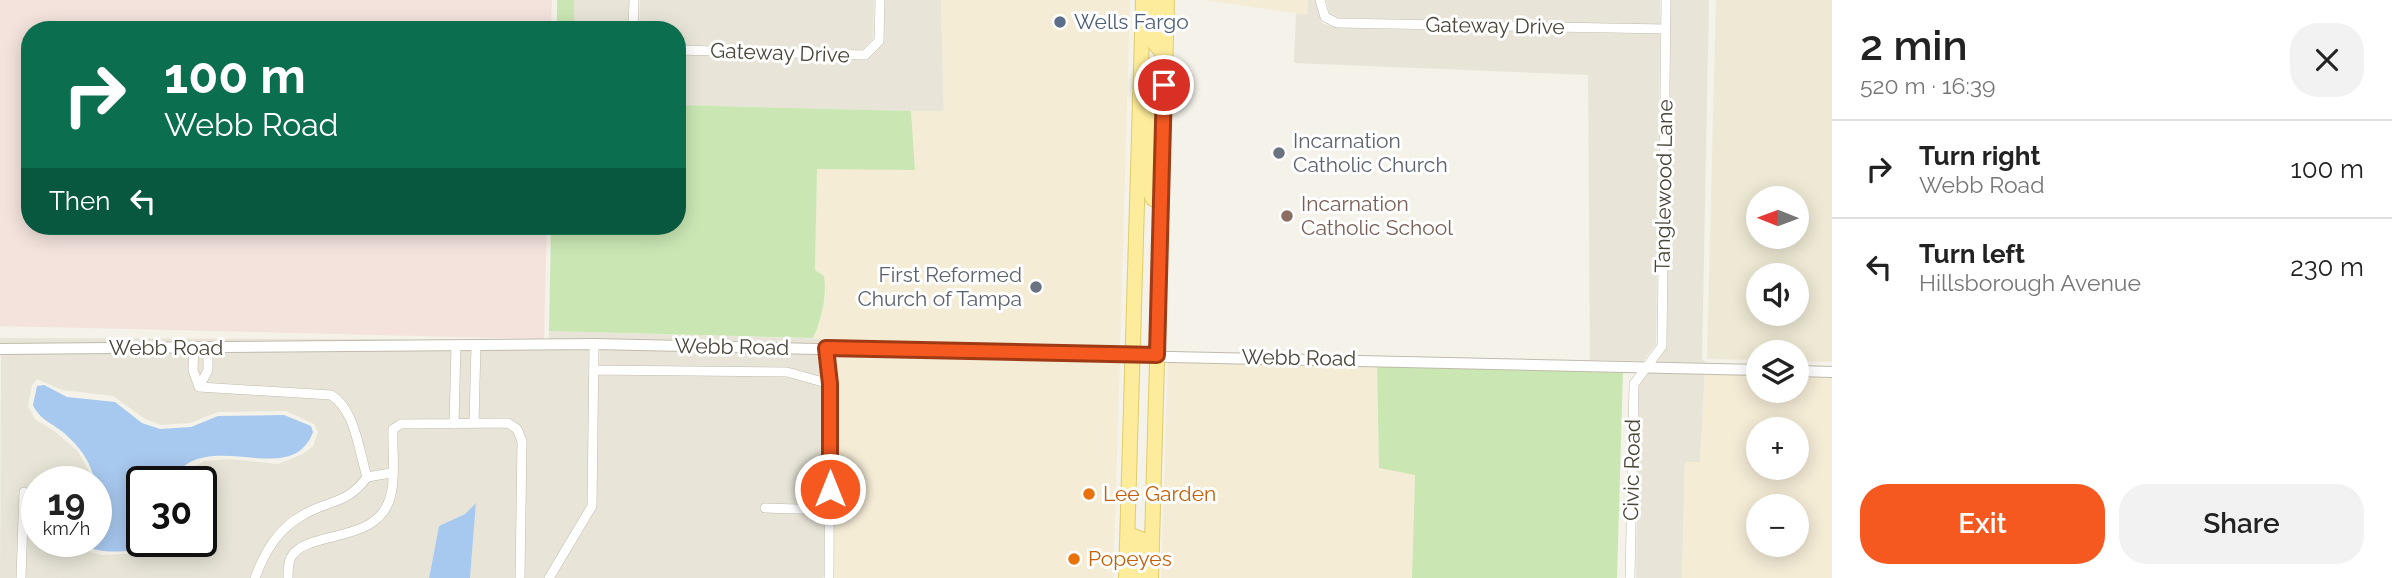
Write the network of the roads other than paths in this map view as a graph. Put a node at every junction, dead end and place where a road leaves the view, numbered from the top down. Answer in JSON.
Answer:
{"nodes":[{"id":1,"x":634,"y":0,"type":"edge"},
{"id":2,"x":880,"y":0,"type":"edge"},
{"id":3,"x":1143,"y":0,"type":"edge"},
{"id":4,"x":1156,"y":0,"type":"edge"},
{"id":5,"x":1167,"y":0,"type":"edge"},
{"id":6,"x":1320,"y":0,"type":"edge"},
{"id":7,"x":1666,"y":0,"type":"edge"},
{"id":8,"x":633,"y":21,"type":"edge"},
{"id":9,"x":1666,"y":30,"type":"junction"},
{"id":10,"x":686,"y":50,"type":"edge"},
{"id":11,"x":1165,"y":56,"type":"junction"},
{"id":12,"x":1140,"y":96,"type":"junction"},
{"id":13,"x":1161,"y":202,"type":"junction"},
{"id":14,"x":594,"y":344,"type":"junction"},
{"id":15,"x":456,"y":345,"type":"junction"},
{"id":16,"x":476,"y":345,"type":"junction"},
{"id":17,"x":194,"y":347,"type":"junction"},
{"id":18,"x":208,"y":347,"type":"junction"},
{"id":19,"x":826,"y":348,"type":"junction"},
{"id":20,"x":0,"y":349,"type":"edge"},
{"id":21,"x":1133,"y":354,"type":"junction"},
{"id":22,"x":1157,"y":355,"type":"junction"},
{"id":23,"x":1646,"y":366,"type":"junction"},
{"id":24,"x":594,"y":370,"type":"junction"},
{"id":25,"x":1746,"y":370,"type":"edge"},
{"id":26,"x":1809,"y":371,"type":"edge"},
{"id":27,"x":1832,"y":372,"type":"edge"},
{"id":28,"x":830,"y":384,"type":"junction"},
{"id":29,"x":199,"y":387,"type":"junction"},
{"id":30,"x":474,"y":423,"type":"junction"},
{"id":31,"x":454,"y":424,"type":"junction"},
{"id":32,"x":391,"y":473,"type":"junction"},
{"id":33,"x":367,"y":477,"type":"junction"},
{"id":34,"x":765,"y":508,"type":"dead end"},
{"id":35,"x":830,"y":510,"type":"junction"},
{"id":36,"x":1128,"y":534,"type":"junction"},
{"id":37,"x":22,"y":557,"type":"edge"},
{"id":38,"x":21,"y":578,"type":"edge"},
{"id":39,"x":255,"y":578,"type":"edge"},
{"id":40,"x":288,"y":578,"type":"edge"},
{"id":41,"x":520,"y":578,"type":"edge"},
{"id":42,"x":549,"y":578,"type":"edge"},
{"id":43,"x":829,"y":578,"type":"edge"},
{"id":44,"x":1126,"y":578,"type":"edge"},
{"id":45,"x":1140,"y":578,"type":"edge"},
{"id":46,"x":1151,"y":578,"type":"edge"},
{"id":47,"x":1630,"y":578,"type":"edge"}],
"edges":[{"from":1,"to":8,"type":"street"},
{"from":2,"to":10,"type":"street","name":"Gateway Drive"},
{"from":3,"to":12,"type":"main road"},
{"from":4,"to":11,"type":"main road"},
{"from":5,"to":11,"type":"main road"},
{"from":6,"to":9,"type":"street","name":"Gateway Drive"},
{"from":7,"to":9,"type":"street","name":"Tanglewood Lane"},
{"from":9,"to":23,"type":"street","name":"Tanglewood Lane"},
{"from":11,"to":13,"type":"main road"},
{"from":12,"to":13,"type":"main road"},
{"from":12,"to":21,"type":"main road"},
{"from":13,"to":22,"type":"main road"},
{"from":14,"to":16,"type":"street","name":"Webb Road"},
{"from":14,"to":19,"type":"street","name":"Webb Road"},
{"from":14,"to":24,"type":"street"},
{"from":15,"to":16,"type":"street","name":"Webb Road"},
{"from":15,"to":18,"type":"street","name":"Webb Road"},
{"from":15,"to":31,"type":"street"},
{"from":16,"to":30,"type":"street"},
{"from":17,"to":18,"type":"street","name":"Webb Road"},
{"from":17,"to":20,"type":"street","name":"Webb Road"},
{"from":17,"to":29,"type":"street"},
{"from":18,"to":29,"type":"street"},
{"from":19,"to":21,"type":"street","name":"Webb Road"},
{"from":19,"to":28,"type":"street"},
{"from":21,"to":22,"type":"street","name":"Webb Road"},
{"from":21,"to":36,"type":"main road"},
{"from":22,"to":23,"type":"street","name":"Webb Road"},
{"from":22,"to":46,"type":"main road"},
{"from":23,"to":25,"type":"street","name":"Webb Road"},
{"from":23,"to":47,"type":"street","name":"Civic Road"},
{"from":24,"to":28,"type":"street"},
{"from":24,"to":42,"type":"street"},
{"from":26,"to":27,"type":"street"},
{"from":28,"to":35,"type":"street"},
{"from":29,"to":33,"type":"street"},
{"from":30,"to":31,"type":"street"},
{"from":30,"to":41,"type":"street"},
{"from":31,"to":32,"type":"street"},
{"from":32,"to":33,"type":"street"},
{"from":32,"to":40,"type":"street"},
{"from":33,"to":39,"type":"street"},
{"from":34,"to":35,"type":"street"},
{"from":35,"to":43,"type":"street"},
{"from":36,"to":44,"type":"main road"},
{"from":36,"to":45,"type":"main road"},
{"from":37,"to":38,"type":"street"}]}
